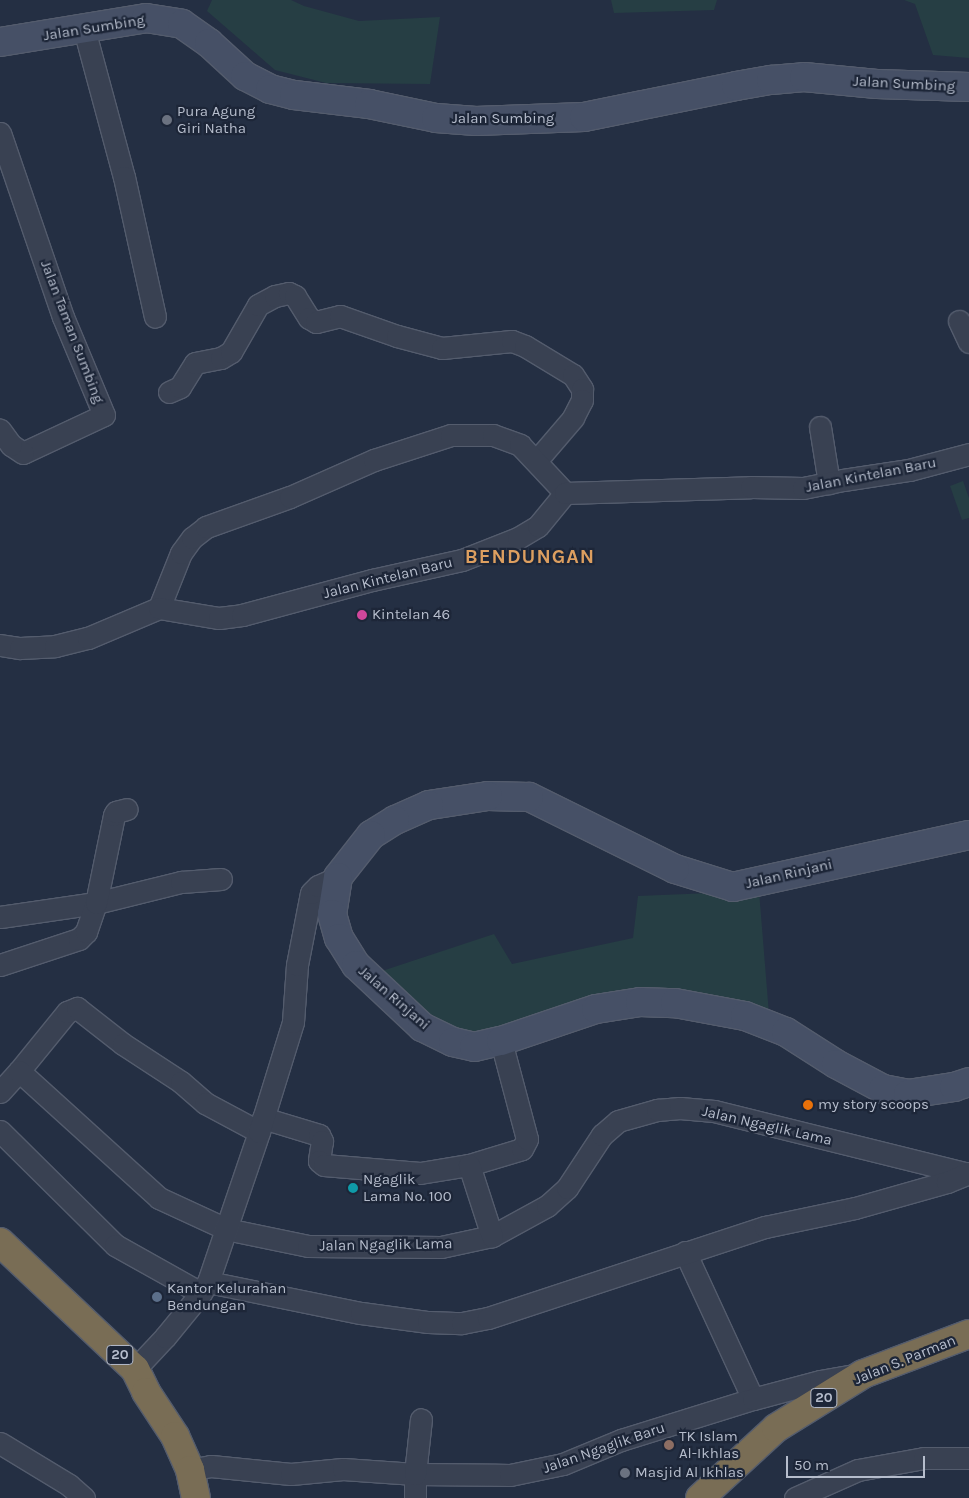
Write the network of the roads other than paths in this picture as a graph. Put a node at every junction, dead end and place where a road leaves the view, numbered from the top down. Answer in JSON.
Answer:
{"nodes":[{"id":1,"x":84,"y":29,"type":"junction"},
{"id":2,"x":0,"y":42,"type":"edge"},
{"id":3,"x":969,"y":86,"type":"edge"},
{"id":4,"x":0,"y":135,"type":"edge"},
{"id":5,"x":155,"y":317,"type":"dead end"},
{"id":6,"x":959,"y":322,"type":"dead end"},
{"id":7,"x":969,"y":342,"type":"edge"},
{"id":8,"x":168,"y":392,"type":"dead end"},
{"id":9,"x":820,"y":427,"type":"dead end"},
{"id":10,"x":0,"y":430,"type":"edge"},
{"id":11,"x":969,"y":454,"type":"edge"},
{"id":12,"x":536,"y":460,"type":"junction"},
{"id":13,"x":829,"y":483,"type":"junction"},
{"id":14,"x":565,"y":493,"type":"junction"},
{"id":15,"x":159,"y":608,"type":"junction"},
{"id":16,"x":0,"y":645,"type":"edge"},
{"id":17,"x":127,"y":809,"type":"dead end"},
{"id":18,"x":969,"y":835,"type":"edge"},
{"id":19,"x":338,"y":878,"type":"junction"},
{"id":20,"x":221,"y":879,"type":"dead end"},
{"id":21,"x":96,"y":903,"type":"junction"},
{"id":22,"x":0,"y":917,"type":"edge"},
{"id":23,"x":0,"y":965,"type":"edge"},
{"id":24,"x":501,"y":1042,"type":"junction"},
{"id":25,"x":19,"y":1071,"type":"junction"},
{"id":26,"x":969,"y":1082,"type":"edge"},
{"id":27,"x":0,"y":1092,"type":"edge"},
{"id":28,"x":261,"y":1125,"type":"junction"},
{"id":29,"x":0,"y":1131,"type":"edge"},
{"id":30,"x":469,"y":1165,"type":"junction"},
{"id":31,"x":969,"y":1173,"type":"edge"},
{"id":32,"x":226,"y":1229,"type":"junction"},
{"id":33,"x":492,"y":1236,"type":"junction"},
{"id":34,"x":0,"y":1242,"type":"edge"},
{"id":35,"x":685,"y":1252,"type":"junction"},
{"id":36,"x":204,"y":1287,"type":"junction"},
{"id":37,"x":969,"y":1334,"type":"edge"},
{"id":38,"x":135,"y":1368,"type":"junction"},
{"id":39,"x":863,"y":1374,"type":"junction"},
{"id":40,"x":753,"y":1399,"type":"junction"},
{"id":41,"x":421,"y":1419,"type":"dead end"},
{"id":42,"x":0,"y":1443,"type":"edge"},
{"id":43,"x":969,"y":1458,"type":"edge"},
{"id":44,"x":190,"y":1470,"type":"junction"},
{"id":45,"x":415,"y":1474,"type":"junction"},
{"id":46,"x":84,"y":1498,"type":"edge"},
{"id":47,"x":196,"y":1498,"type":"edge"},
{"id":48,"x":415,"y":1498,"type":"edge"},
{"id":49,"x":700,"y":1498,"type":"edge"},
{"id":50,"x":795,"y":1498,"type":"edge"}],
"edges":[{"from":1,"to":2,"type":"street","name":"Jalan Sumbing"},
{"from":1,"to":3,"type":"street","name":"Jalan Sumbing"},
{"from":1,"to":5,"type":"street"},
{"from":4,"to":10,"type":"street","name":"Jalan Taman Sumbing"},
{"from":6,"to":7,"type":"street"},
{"from":8,"to":12,"type":"street"},
{"from":9,"to":13,"type":"street"},
{"from":11,"to":13,"type":"street","name":"Jalan Kintelan Baru"},
{"from":12,"to":14,"type":"street"},
{"from":12,"to":15,"type":"street"},
{"from":13,"to":14,"type":"street","name":"Jalan Kintelan Baru"},
{"from":14,"to":15,"type":"street","name":"Jalan Kintelan Baru"},
{"from":15,"to":16,"type":"street"},
{"from":17,"to":21,"type":"street"},
{"from":18,"to":19,"type":"street","name":"Jalan Rinjani"},
{"from":19,"to":24,"type":"street","name":"Jalan Rinjani"},
{"from":19,"to":28,"type":"street"},
{"from":20,"to":21,"type":"street"},
{"from":21,"to":22,"type":"street"},
{"from":21,"to":23,"type":"street"},
{"from":24,"to":26,"type":"street","name":"Jalan Rinjani"},
{"from":24,"to":30,"type":"street"},
{"from":25,"to":27,"type":"street"},
{"from":25,"to":28,"type":"street"},
{"from":25,"to":32,"type":"street","name":"Jalan Ngaglik Lama"},
{"from":28,"to":30,"type":"street"},
{"from":28,"to":32,"type":"street"},
{"from":29,"to":36,"type":"street","name":"Jalan Ngaglik Lama"},
{"from":30,"to":33,"type":"street"},
{"from":31,"to":33,"type":"street","name":"Jalan Ngaglik Lama"},
{"from":31,"to":35,"type":"street","name":"Jalan Ngaglik Lama"},
{"from":32,"to":33,"type":"street","name":"Jalan Ngaglik Lama"},
{"from":32,"to":36,"type":"street"},
{"from":34,"to":38,"type":"highway","number":"20"},
{"from":35,"to":36,"type":"street","name":"Jalan Ngaglik Lama"},
{"from":35,"to":40,"type":"street"},
{"from":36,"to":38,"type":"street"},
{"from":37,"to":39,"type":"highway","name":"Jalan S. Parman","number":"20"},
{"from":38,"to":44,"type":"highway","number":"20"},
{"from":39,"to":40,"type":"street","name":"Jalan Ngaglik Baru"},
{"from":39,"to":49,"type":"highway","name":"Jalan S. Parman","number":"20"},
{"from":40,"to":45,"type":"street","name":"Jalan Ngaglik Baru"},
{"from":41,"to":45,"type":"street"},
{"from":42,"to":46,"type":"street"},
{"from":43,"to":50,"type":"street"},
{"from":44,"to":45,"type":"street","name":"Jalan Ngaglik Baru"},
{"from":44,"to":47,"type":"highway","number":"20"},
{"from":45,"to":48,"type":"street"}]}
